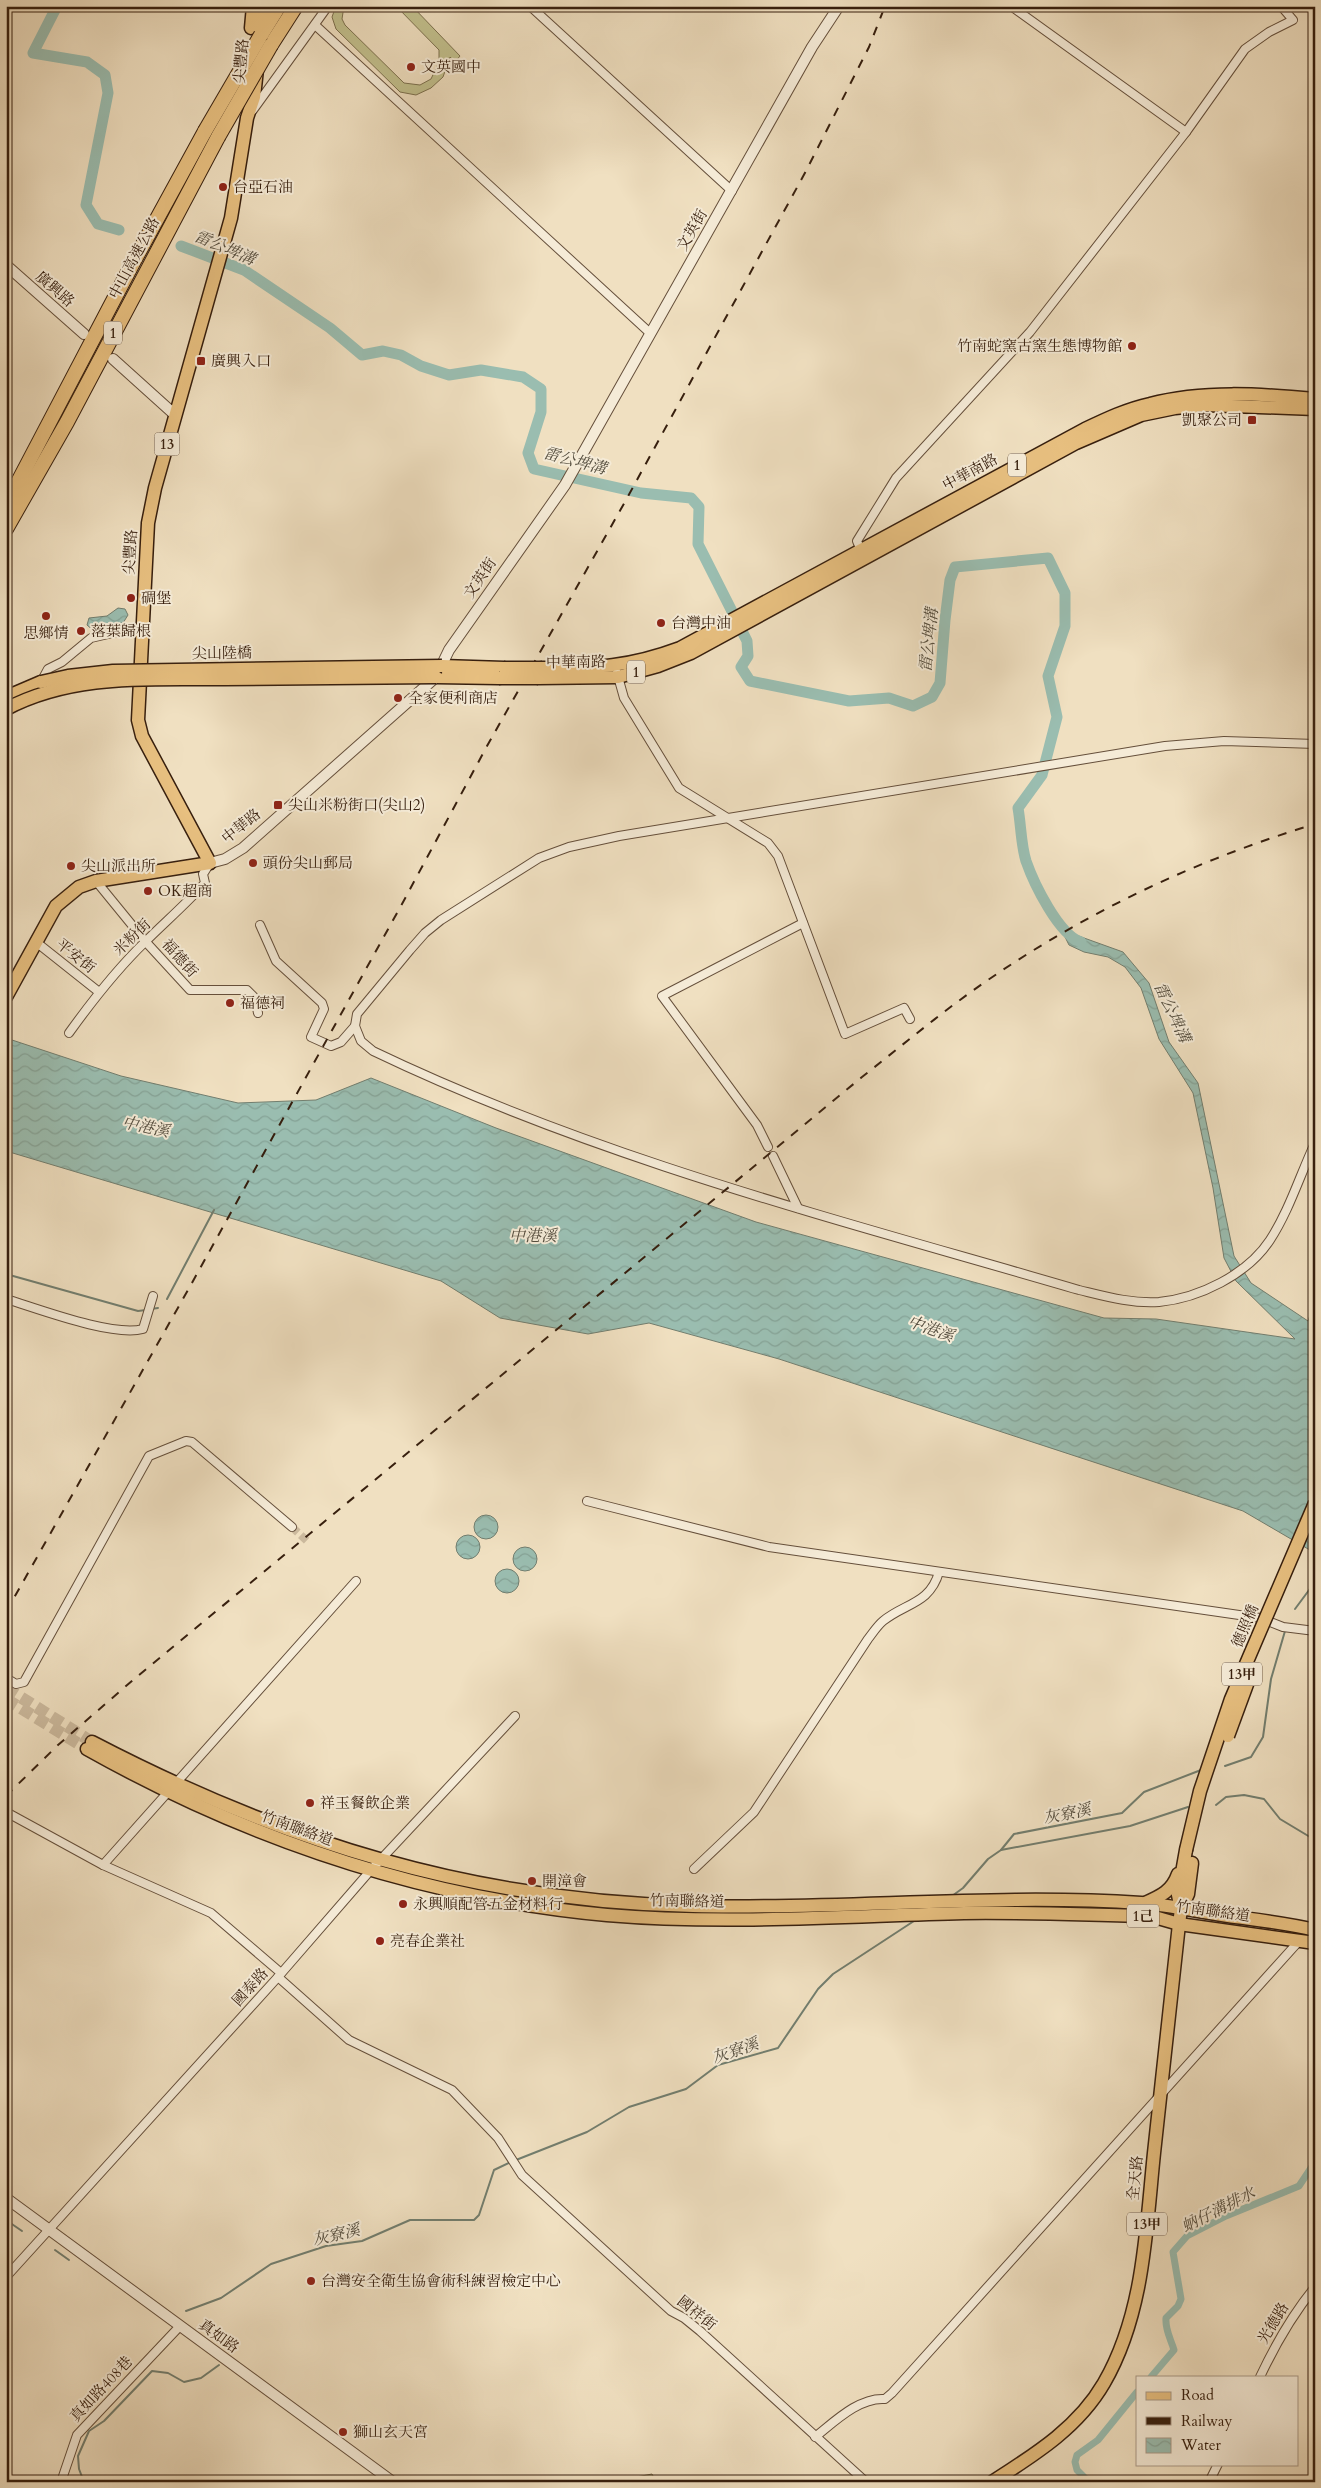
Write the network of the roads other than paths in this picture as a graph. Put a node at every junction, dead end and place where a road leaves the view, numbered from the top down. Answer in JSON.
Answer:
{"nodes":[{"id":1,"x":253,"y":6,"type":"edge"},
{"id":2,"x":262,"y":6,"type":"edge"},
{"id":3,"x":279,"y":6,"type":"edge"},
{"id":4,"x":296,"y":6,"type":"edge"},
{"id":5,"x":328,"y":6,"type":"edge"},
{"id":6,"x":530,"y":6,"type":"edge"},
{"id":7,"x":839,"y":6,"type":"edge"},
{"id":8,"x":1011,"y":6,"type":"edge"},
{"id":9,"x":1281,"y":6,"type":"edge"},
{"id":10,"x":315,"y":25,"type":"junction"},
{"id":11,"x":266,"y":40,"type":"junction"},
{"id":12,"x":247,"y":118,"type":"junction"},
{"id":13,"x":1186,"y":132,"type":"junction"},
{"id":14,"x":212,"y":134,"type":"junction"},
{"id":15,"x":732,"y":191,"type":"junction"},
{"id":16,"x":6,"y":266,"type":"edge"},
{"id":17,"x":650,"y":333,"type":"junction"},
{"id":18,"x":84,"y":334,"type":"dead end"},
{"id":19,"x":113,"y":359,"type":"dead end"},
{"id":20,"x":1315,"y":398,"type":"edge"},
{"id":21,"x":1277,"y":401,"type":"junction"},
{"id":22,"x":1315,"y":409,"type":"edge"},
{"id":23,"x":174,"y":414,"type":"junction"},
{"id":24,"x":6,"y":505,"type":"edge"},
{"id":25,"x":6,"y":529,"type":"edge"},
{"id":26,"x":863,"y":555,"type":"junction"},
{"id":27,"x":143,"y":629,"type":"junction"},
{"id":28,"x":439,"y":672,"type":"junction"},
{"id":29,"x":617,"y":672,"type":"junction"},
{"id":30,"x":41,"y":682,"type":"junction"},
{"id":31,"x":6,"y":697,"type":"edge"},
{"id":32,"x":6,"y":710,"type":"edge"},
{"id":33,"x":1315,"y":744,"type":"edge"},
{"id":34,"x":724,"y":818,"type":"junction"},
{"id":35,"x":210,"y":863,"type":"junction"},
{"id":36,"x":96,"y":881,"type":"junction"},
{"id":37,"x":803,"y":923,"type":"junction"},
{"id":38,"x":260,"y":925,"type":"dead end"},
{"id":39,"x":146,"y":941,"type":"junction"},
{"id":40,"x":36,"y":942,"type":"junction"},
{"id":41,"x":99,"y":992,"type":"junction"},
{"id":42,"x":6,"y":997,"type":"edge"},
{"id":43,"x":258,"y":1013,"type":"dead end"},
{"id":44,"x":910,"y":1019,"type":"dead end"},
{"id":45,"x":356,"y":1026,"type":"junction"},
{"id":46,"x":69,"y":1033,"type":"dead end"},
{"id":47,"x":1315,"y":1143,"type":"edge"},
{"id":48,"x":768,"y":1147,"type":"dead end"},
{"id":49,"x":773,"y":1156,"type":"dead end"},
{"id":50,"x":798,"y":1208,"type":"junction"},
{"id":51,"x":152,"y":1296,"type":"dead end"},
{"id":52,"x":6,"y":1299,"type":"edge"},
{"id":53,"x":587,"y":1501,"type":"dead end"},
{"id":54,"x":1315,"y":1503,"type":"edge"},
{"id":55,"x":1315,"y":1525,"type":"edge"},
{"id":56,"x":292,"y":1526,"type":"tunnel mouth"},
{"id":57,"x":939,"y":1572,"type":"junction"},
{"id":58,"x":356,"y":1581,"type":"dead end"},
{"id":59,"x":1315,"y":1631,"type":"edge"},
{"id":60,"x":6,"y":1678,"type":"edge"},
{"id":61,"x":6,"y":1710,"type":"edge"},
{"id":62,"x":6,"y":1715,"type":"edge"},
{"id":63,"x":514,"y":1716,"type":"dead end"},
{"id":64,"x":89,"y":1746,"type":"tunnel mouth"},
{"id":65,"x":172,"y":1788,"type":"junction"},
{"id":66,"x":6,"y":1812,"type":"edge"},
{"id":67,"x":1190,"y":1850,"type":"junction"},
{"id":68,"x":382,"y":1861,"type":"junction"},
{"id":69,"x":103,"y":1865,"type":"junction"},
{"id":70,"x":694,"y":1869,"type":"dead end"},
{"id":71,"x":370,"y":1871,"type":"junction"},
{"id":72,"x":1145,"y":1903,"type":"junction"},
{"id":73,"x":968,"y":1906,"type":"junction"},
{"id":74,"x":1181,"y":1909,"type":"junction"},
{"id":75,"x":890,"y":1910,"type":"junction"},
{"id":76,"x":1180,"y":1924,"type":"junction"},
{"id":77,"x":1309,"y":1930,"type":"edge"},
{"id":78,"x":1315,"y":1943,"type":"edge"},
{"id":79,"x":280,"y":1975,"type":"junction"},
{"id":80,"x":1161,"y":2093,"type":"junction"},
{"id":81,"x":6,"y":2198,"type":"edge"},
{"id":82,"x":49,"y":2229,"type":"junction"},
{"id":83,"x":6,"y":2277,"type":"edge"},
{"id":84,"x":1315,"y":2287,"type":"edge"},
{"id":85,"x":180,"y":2326,"type":"junction"},
{"id":86,"x":1260,"y":2376,"type":"edge"},
{"id":87,"x":815,"y":2437,"type":"junction"},
{"id":88,"x":1217,"y":2466,"type":"edge"},
{"id":89,"x":61,"y":2482,"type":"edge"},
{"id":90,"x":393,"y":2482,"type":"edge"},
{"id":91,"x":866,"y":2482,"type":"edge"},
{"id":92,"x":992,"y":2482,"type":"edge"},
{"id":93,"x":1209,"y":2482,"type":"edge"}],
"edges":[{"from":1,"to":12,"type":"main road","name":"尖豐路"},
{"from":2,"to":12,"type":"main road","name":"尖豐路","number":"13"},
{"from":3,"to":11,"type":"highway","name":"中山高速公路","number":"1"},
{"from":4,"to":11,"type":"highway","name":"中山高速公路","number":"1"},
{"from":5,"to":10,"type":"street"},
{"from":6,"to":15,"type":"street"},
{"from":7,"to":15,"type":"street","name":"文英街"},
{"from":8,"to":13,"type":"street"},
{"from":9,"to":13,"type":"street"},
{"from":10,"to":12,"type":"street"},
{"from":10,"to":17,"type":"street"},
{"from":11,"to":14,"type":"highway","name":"中山高速公路","number":"1","bridge":true},
{"from":12,"to":23,"type":"main road","name":"尖豐路","number":"13"},
{"from":13,"to":26,"type":"street"},
{"from":14,"to":24,"type":"highway","name":"中山高速公路","number":"1"},
{"from":14,"to":25,"type":"highway","name":"中山高速公路","number":"1"},
{"from":15,"to":17,"type":"street","name":"文英街"},
{"from":16,"to":18,"type":"street","name":"廣興路"},
{"from":17,"to":28,"type":"street","name":"文英街"},
{"from":19,"to":23,"type":"street"},
{"from":20,"to":21,"type":"main road","name":"中華南路","number":"1"},
{"from":21,"to":22,"type":"main road","name":"中華南路","number":"1"},
{"from":21,"to":26,"type":"main road","name":"中華南路","number":"1"},
{"from":23,"to":27,"type":"main road","name":"尖豐路","number":"13"},
{"from":26,"to":29,"type":"main road","name":"中華南路","number":"1"},
{"from":27,"to":30,"type":"street"},
{"from":27,"to":35,"type":"main road","name":"尖豐路","number":"13"},
{"from":28,"to":29,"type":"main road","name":"中華南路","number":"1","bridge":true},
{"from":28,"to":30,"type":"main road","name":"尖山陸橋","number":"1","bridge":true},
{"from":28,"to":32,"type":"main road","name":"尖山陸橋","number":"1","bridge":true},
{"from":28,"to":35,"type":"street","name":"中華路"},
{"from":29,"to":34,"type":"street"},
{"from":30,"to":31,"type":"main road","name":"尖山陸橋","number":"1"},
{"from":33,"to":34,"type":"street"},
{"from":34,"to":37,"type":"street"},
{"from":34,"to":45,"type":"street"},
{"from":35,"to":36,"type":"main road","name":"中華路"},
{"from":35,"to":39,"type":"street","name":"米粉街"},
{"from":36,"to":39,"type":"street","name":"福德街"},
{"from":36,"to":40,"type":"main road","name":"中華路"},
{"from":37,"to":44,"type":"street"},
{"from":37,"to":48,"type":"street"},
{"from":38,"to":45,"type":"street"},
{"from":39,"to":41,"type":"street","name":"米粉街"},
{"from":39,"to":43,"type":"street","name":"福德街"},
{"from":40,"to":41,"type":"street","name":"平安街"},
{"from":40,"to":42,"type":"main road","name":"中華路"},
{"from":41,"to":46,"type":"street","name":"米粉街"},
{"from":45,"to":50,"type":"street"},
{"from":47,"to":50,"type":"street"},
{"from":49,"to":50,"type":"street"},
{"from":51,"to":52,"type":"street"},
{"from":53,"to":57,"type":"street"},
{"from":54,"to":67,"type":"main road","name":"德照橋","number":"13甲","bridge":true},
{"from":55,"to":67,"type":"main road","name":"德照橋","number":"13甲","bridge":true},
{"from":56,"to":60,"type":"street"},
{"from":57,"to":59,"type":"street"},
{"from":57,"to":70,"type":"street"},
{"from":58,"to":65,"type":"street"},
{"from":61,"to":62,"type":"street"},
{"from":63,"to":68,"type":"street","name":"國泰路"},
{"from":64,"to":65,"type":"main road","name":"竹南聯絡道","number":"1己"},
{"from":65,"to":68,"type":"main road","name":"竹南聯絡道","number":"1己"},
{"from":65,"to":69,"type":"street"},
{"from":65,"to":71,"type":"main road","name":"竹南聯絡道","number":"1己"},
{"from":66,"to":69,"type":"street","name":"國祥街"},
{"from":67,"to":72,"type":"main road"},
{"from":67,"to":74,"type":"main road","number":"13甲"},
{"from":68,"to":71,"type":"street","name":"國泰路"},
{"from":68,"to":75,"type":"main road","name":"竹南聯絡道","number":"1己"},
{"from":69,"to":79,"type":"street","name":"國祥街"},
{"from":71,"to":75,"type":"main road","name":"竹南聯絡道","number":"1己"},
{"from":71,"to":79,"type":"street","name":"國泰路"},
{"from":72,"to":73,"type":"main road","name":"竹南聯絡道","number":"1己"},
{"from":72,"to":74,"type":"main road","name":"竹南聯絡道","number":"1己"},
{"from":73,"to":75,"type":"main road","name":"竹南聯絡道","number":"1己"},
{"from":73,"to":76,"type":"main road","name":"竹南聯絡道","number":"1己"},
{"from":74,"to":76,"type":"main road","name":"全天路","number":"13甲"},
{"from":74,"to":77,"type":"main road","name":"竹南聯絡道","number":"1己"},
{"from":76,"to":77,"type":"main road","name":"竹南聯絡道","number":"1己"},
{"from":76,"to":80,"type":"main road","name":"全天路","number":"13甲"},
{"from":77,"to":78,"type":"main road","name":"竹南聯絡道","number":"1己"},
{"from":77,"to":80,"type":"street"},
{"from":79,"to":82,"type":"street","name":"國泰路"},
{"from":79,"to":87,"type":"street","name":"國祥街"},
{"from":80,"to":87,"type":"street"},
{"from":80,"to":92,"type":"main road","name":"全天路","number":"13甲"},
{"from":81,"to":82,"type":"street","name":"真如路"},
{"from":82,"to":83,"type":"street","name":"國泰路"},
{"from":82,"to":85,"type":"street","name":"真如路"},
{"from":84,"to":86,"type":"street","name":"光德路"},
{"from":85,"to":89,"type":"street","name":"真如路408巷"},
{"from":85,"to":90,"type":"street","name":"真如路"},
{"from":87,"to":91,"type":"street","name":"國祥街"},
{"from":88,"to":93,"type":"street"}]}
